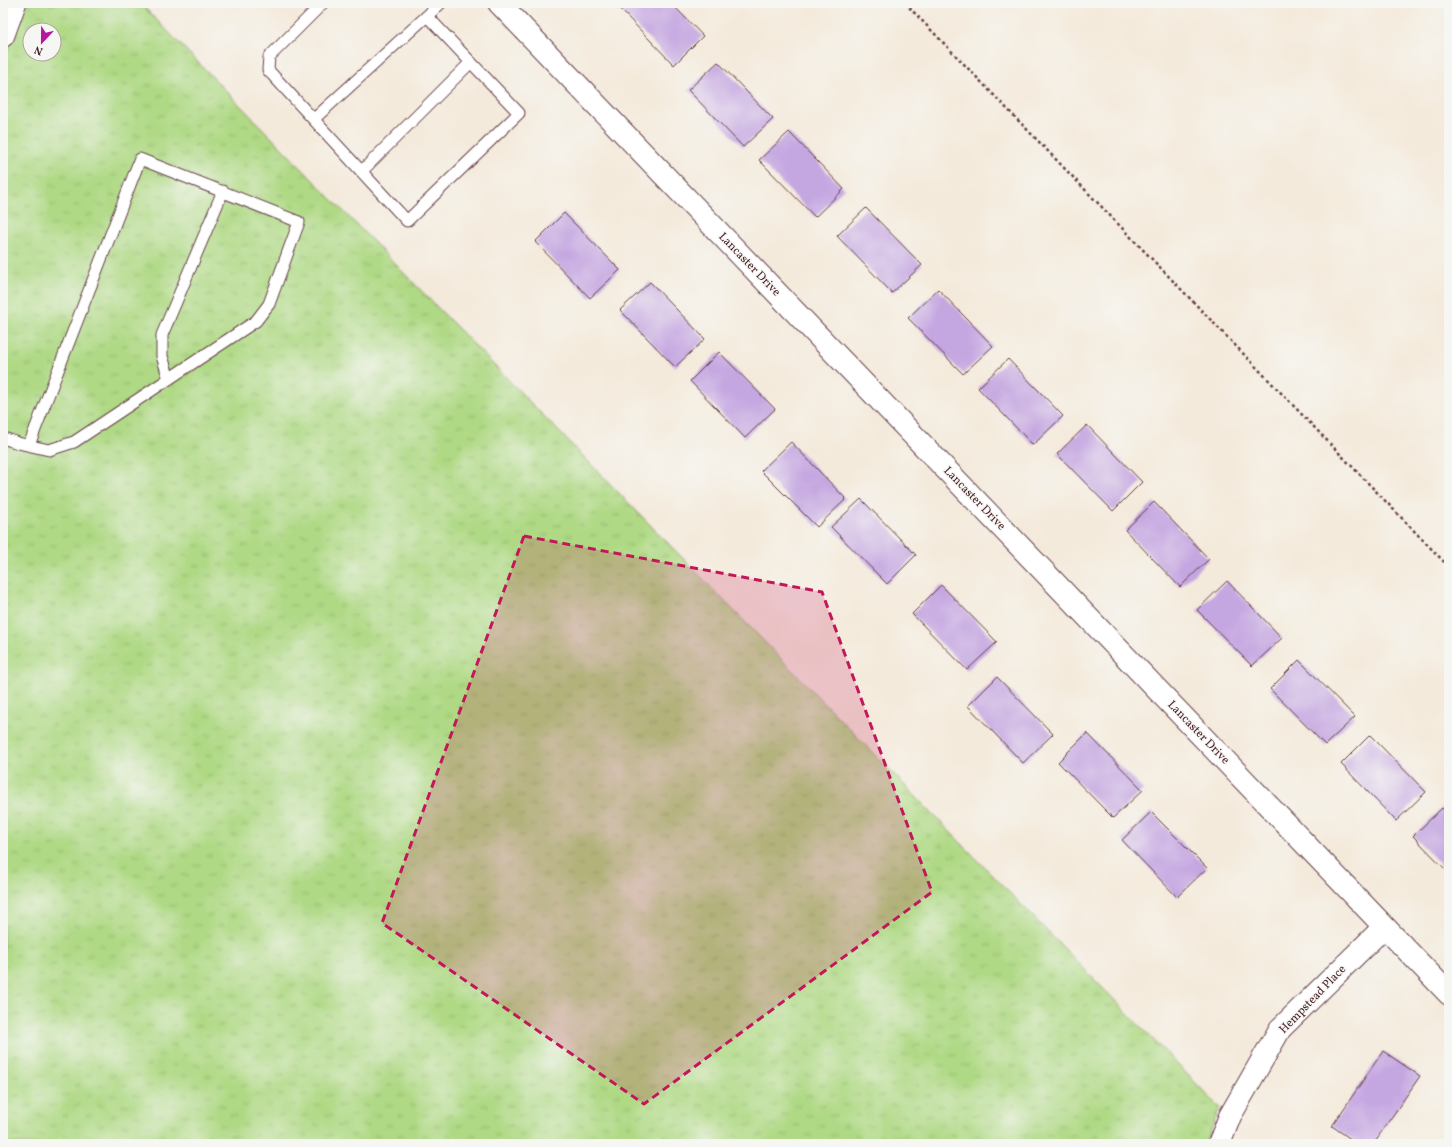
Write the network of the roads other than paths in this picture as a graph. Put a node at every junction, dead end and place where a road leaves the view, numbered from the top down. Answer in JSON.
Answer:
{"nodes":[{"id":1,"x":15,"y":3,"type":"edge"},
{"id":2,"x":323,"y":3,"type":"edge"},
{"id":3,"x":441,"y":3,"type":"edge"},
{"id":4,"x":499,"y":3,"type":"edge"},
{"id":5,"x":426,"y":16,"type":"junction"},
{"id":6,"x":4,"y":30,"type":"edge"},
{"id":7,"x":471,"y":62,"type":"junction"},
{"id":8,"x":314,"y":119,"type":"junction"},
{"id":9,"x":362,"y":171,"type":"junction"},
{"id":10,"x":223,"y":192,"type":"junction"},
{"id":11,"x":169,"y":379,"type":"junction"},
{"id":12,"x":3,"y":438,"type":"edge"},
{"id":13,"x":29,"y":445,"type":"junction"},
{"id":14,"x":1384,"y":927,"type":"junction"},
{"id":15,"x":1449,"y":994,"type":"edge"},
{"id":16,"x":1219,"y":1144,"type":"edge"}],
"edges":[{"from":1,"to":6,"type":"street"},
{"from":2,"to":8,"type":"lane"},
{"from":3,"to":5,"type":"lane"},
{"from":4,"to":14,"type":"street","name":"Lancaster Drive"},
{"from":5,"to":7,"type":"lane"},
{"from":5,"to":8,"type":"lane"},
{"from":7,"to":9,"type":"lane"},
{"from":7,"to":9,"type":"lane"},
{"from":8,"to":9,"type":"lane"},
{"from":10,"to":11,"type":"lane"},
{"from":10,"to":11,"type":"lane"},
{"from":10,"to":13,"type":"lane"},
{"from":11,"to":13,"type":"lane"},
{"from":12,"to":13,"type":"lane"},
{"from":14,"to":15,"type":"street","name":"Lancaster Drive"},
{"from":14,"to":16,"type":"street","name":"Hempstead Place"}]}
